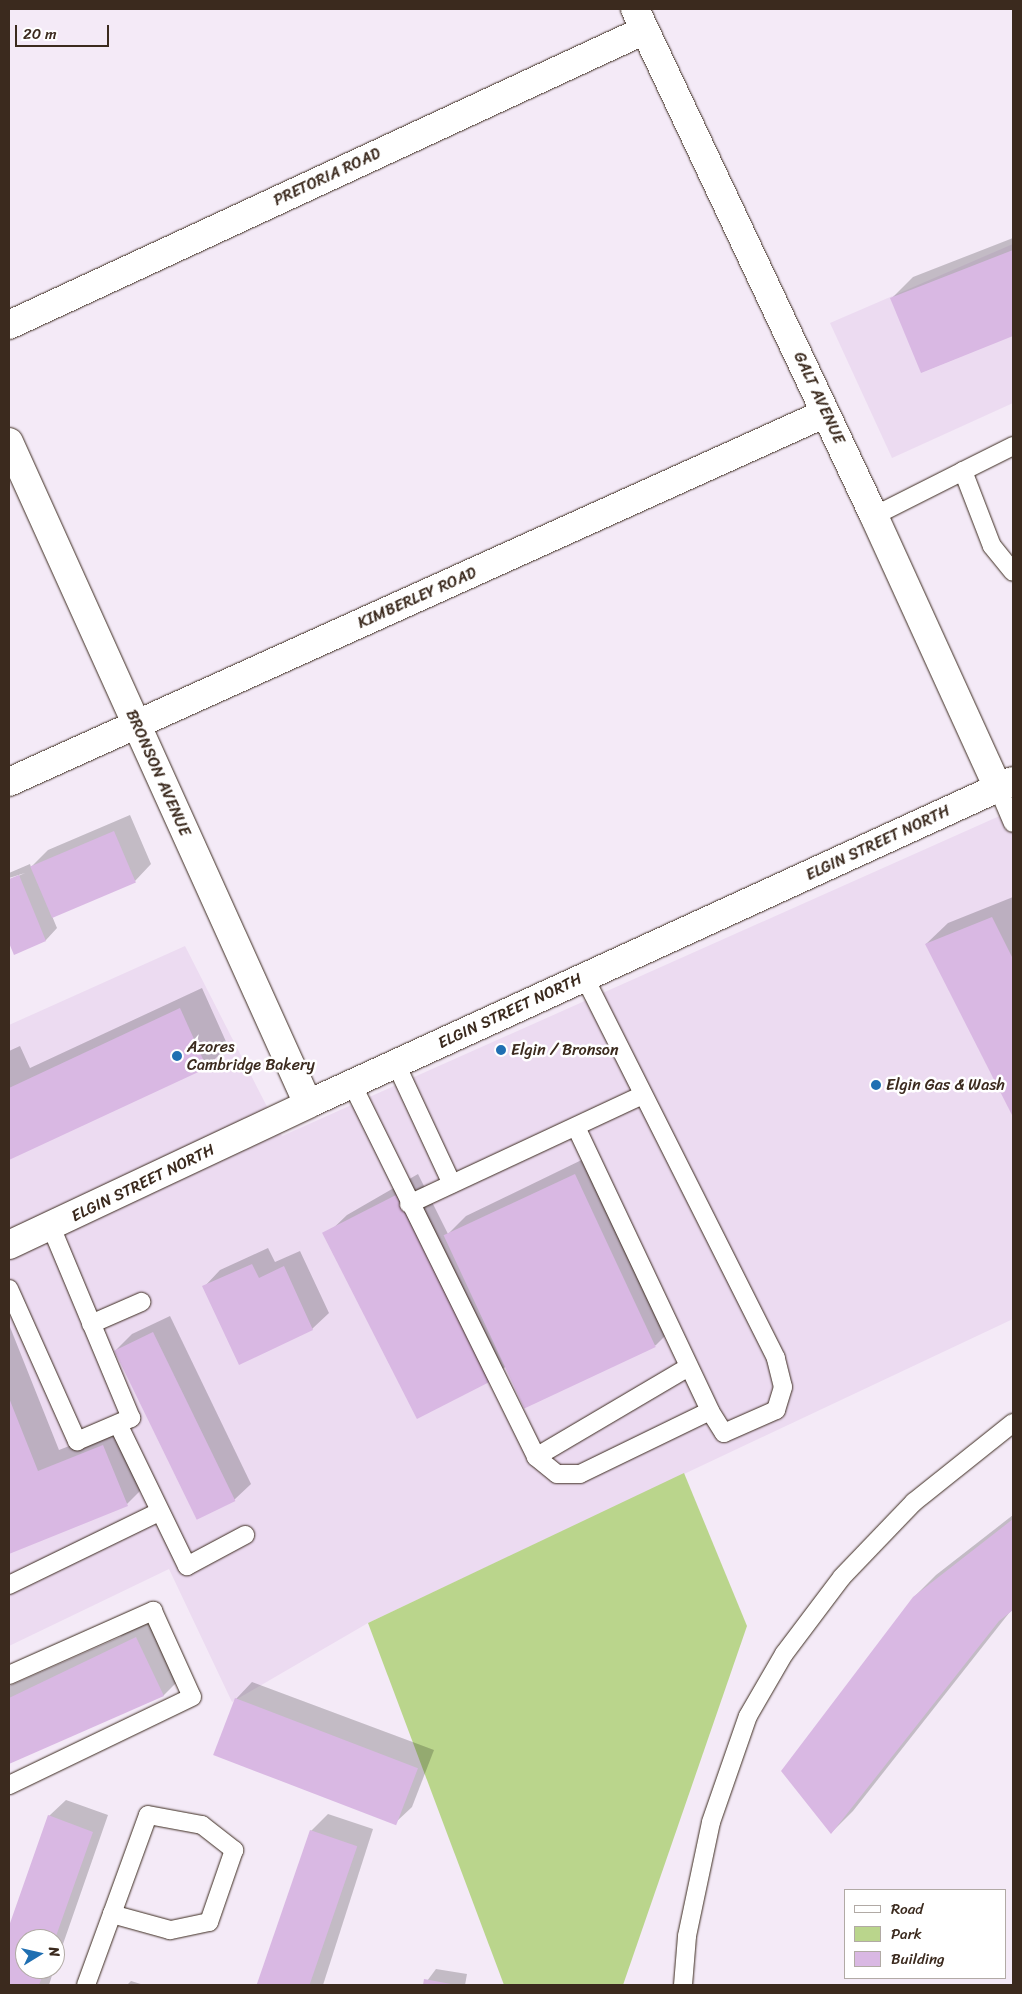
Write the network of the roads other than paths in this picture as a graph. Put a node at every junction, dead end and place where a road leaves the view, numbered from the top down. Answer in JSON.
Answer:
{"nodes":[{"id":1,"x":640,"y":19,"type":"edge"},
{"id":2,"x":9,"y":325,"type":"edge"},
{"id":3,"x":826,"y":413,"type":"junction"},
{"id":4,"x":9,"y":442,"type":"edge"},
{"id":5,"x":1013,"y":446,"type":"edge"},
{"id":6,"x":963,"y":471,"type":"junction"},
{"id":7,"x":874,"y":516,"type":"junction"},
{"id":8,"x":1013,"y":572,"type":"edge"},
{"id":9,"x":137,"y":725,"type":"junction"},
{"id":10,"x":9,"y":782,"type":"edge"},
{"id":11,"x":1005,"y":785,"type":"edge"},
{"id":12,"x":1013,"y":823,"type":"edge"},
{"id":13,"x":584,"y":977,"type":"junction"},
{"id":14,"x":396,"y":1064,"type":"junction"},
{"id":15,"x":352,"y":1084,"type":"junction"},
{"id":16,"x":644,"y":1095,"type":"junction"},
{"id":17,"x":308,"y":1104,"type":"junction"},
{"id":18,"x":576,"y":1126,"type":"junction"},
{"id":19,"x":452,"y":1184,"type":"junction"},
{"id":20,"x":409,"y":1204,"type":"junction"},
{"id":21,"x":51,"y":1227,"type":"junction"},
{"id":22,"x":9,"y":1246,"type":"edge"},
{"id":23,"x":9,"y":1288,"type":"edge"},
{"id":24,"x":141,"y":1302,"type":"dead end"},
{"id":25,"x":91,"y":1324,"type":"junction"},
{"id":26,"x":687,"y":1368,"type":"junction"},
{"id":27,"x":710,"y":1411,"type":"junction"},
{"id":28,"x":1013,"y":1423,"type":"edge"},
{"id":29,"x":118,"y":1424,"type":"junction"},
{"id":30,"x":536,"y":1457,"type":"junction"},
{"id":31,"x":159,"y":1512,"type":"junction"},
{"id":32,"x":245,"y":1535,"type":"dead end"},
{"id":33,"x":9,"y":1585,"type":"edge"},
{"id":34,"x":9,"y":1675,"type":"edge"},
{"id":35,"x":9,"y":1785,"type":"edge"},
{"id":36,"x":112,"y":1914,"type":"junction"},
{"id":37,"x":86,"y":1985,"type":"edge"},
{"id":38,"x":683,"y":1985,"type":"edge"}],
"edges":[{"from":1,"to":2,"type":"street","name":"PRETORIA ROAD"},
{"from":1,"to":3,"type":"street","name":"GALT AVENUE"},
{"from":3,"to":7,"type":"street","name":"GALT AVENUE"},
{"from":3,"to":9,"type":"street","name":"KIMBERLEY ROAD"},
{"from":4,"to":9,"type":"street","name":"BRONSON AVENUE"},
{"from":5,"to":6,"type":"lane"},
{"from":6,"to":7,"type":"lane"},
{"from":6,"to":8,"type":"lane"},
{"from":7,"to":11,"type":"street","name":"GALT AVENUE"},
{"from":9,"to":10,"type":"street","name":"KIMBERLEY ROAD"},
{"from":9,"to":17,"type":"street","name":"BRONSON AVENUE"},
{"from":11,"to":12,"type":"lane"},
{"from":11,"to":13,"type":"street","name":"ELGIN STREET NORTH"},
{"from":13,"to":14,"type":"street","name":"ELGIN STREET NORTH"},
{"from":13,"to":16,"type":"lane"},
{"from":14,"to":15,"type":"street","name":"ELGIN STREET NORTH"},
{"from":14,"to":19,"type":"lane"},
{"from":15,"to":17,"type":"street","name":"ELGIN STREET NORTH"},
{"from":15,"to":20,"type":"lane"},
{"from":16,"to":18,"type":"lane"},
{"from":16,"to":27,"type":"lane"},
{"from":17,"to":21,"type":"street","name":"ELGIN STREET NORTH"},
{"from":18,"to":19,"type":"lane"},
{"from":18,"to":26,"type":"lane"},
{"from":19,"to":20,"type":"lane"},
{"from":20,"to":30,"type":"lane"},
{"from":21,"to":22,"type":"street","name":"ELGIN STREET NORTH"},
{"from":21,"to":25,"type":"lane"},
{"from":23,"to":29,"type":"lane"},
{"from":24,"to":25,"type":"lane"},
{"from":25,"to":29,"type":"lane"},
{"from":26,"to":27,"type":"lane"},
{"from":26,"to":30,"type":"lane"},
{"from":27,"to":30,"type":"lane"},
{"from":28,"to":38,"type":"lane"},
{"from":29,"to":31,"type":"lane"},
{"from":31,"to":32,"type":"lane"},
{"from":31,"to":33,"type":"lane"},
{"from":34,"to":35,"type":"lane"},
{"from":36,"to":36,"type":"lane"},
{"from":36,"to":37,"type":"lane"}]}
